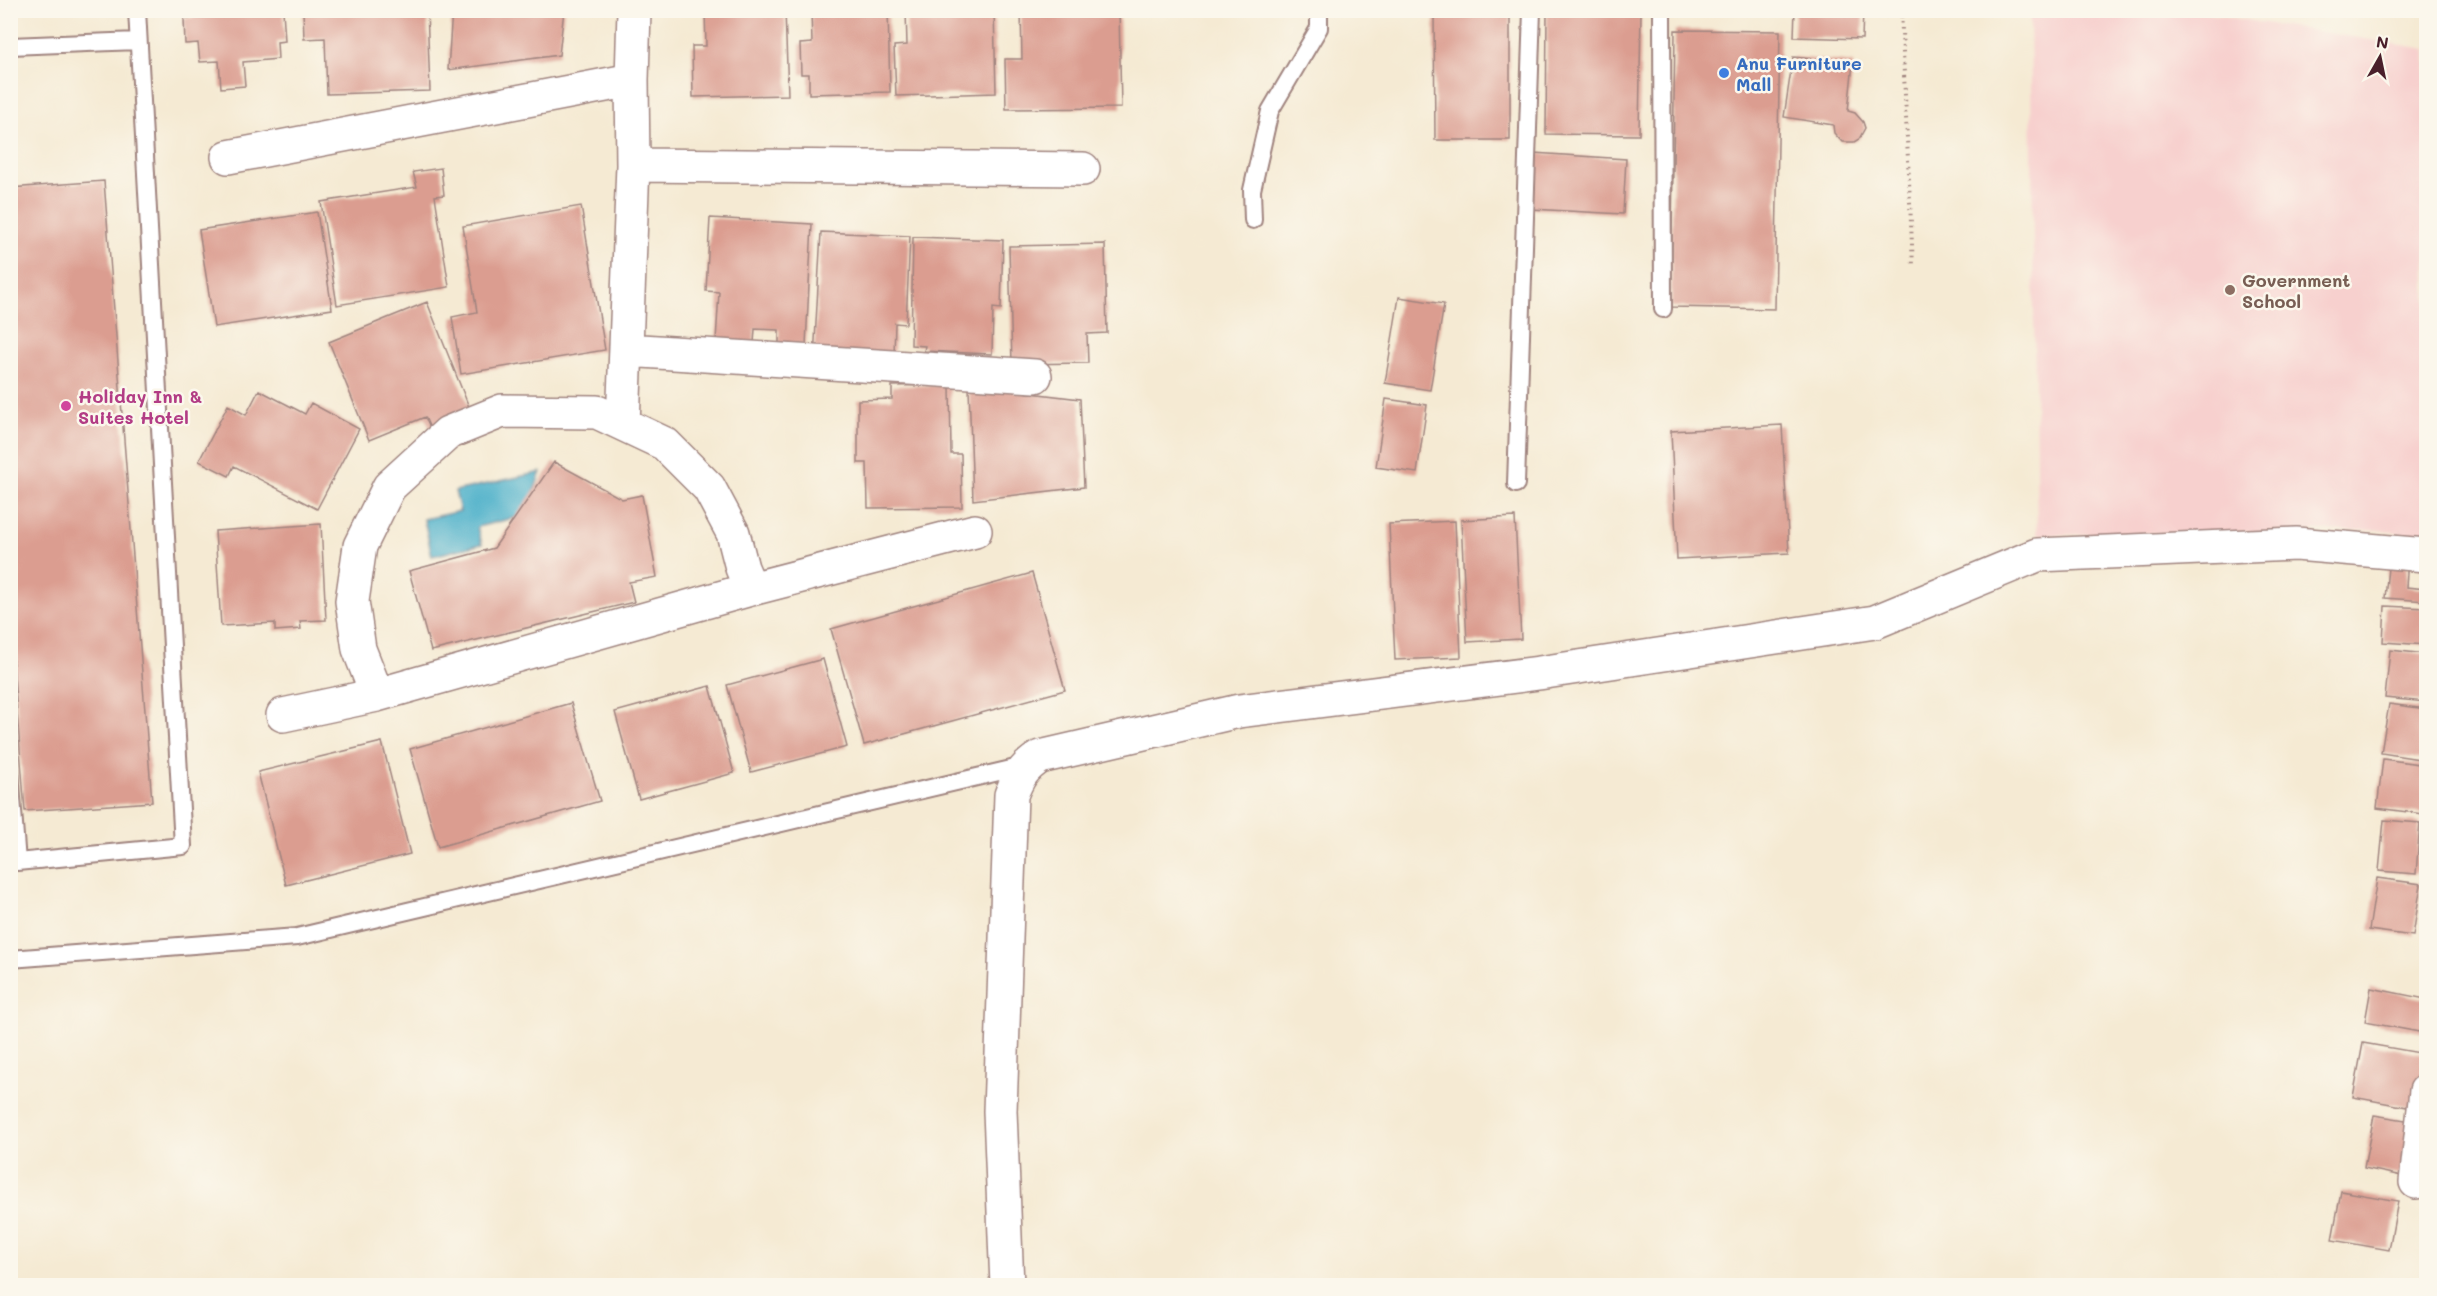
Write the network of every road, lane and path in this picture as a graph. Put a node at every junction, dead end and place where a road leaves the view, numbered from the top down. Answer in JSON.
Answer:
{"nodes":[{"id":1,"x":137,"y":10,"type":"edge"},
{"id":2,"x":634,"y":10,"type":"edge"},
{"id":3,"x":1319,"y":10,"type":"edge"},
{"id":4,"x":1532,"y":10,"type":"edge"},
{"id":5,"x":1662,"y":10,"type":"edge"},
{"id":6,"x":1901,"y":10,"type":"edge"},
{"id":7,"x":138,"y":41,"type":"junction"},
{"id":8,"x":10,"y":46,"type":"edge"},
{"id":9,"x":632,"y":80,"type":"junction"},
{"id":10,"x":228,"y":157,"type":"dead end"},
{"id":11,"x":633,"y":165,"type":"junction"},
{"id":12,"x":1083,"y":169,"type":"dead end"},
{"id":13,"x":1253,"y":220,"type":"dead end"},
{"id":14,"x":1913,"y":266,"type":"dead end"},
{"id":15,"x":1663,"y":309,"type":"dead end"},
{"id":16,"x":626,"y":350,"type":"junction"},
{"id":17,"x":1035,"y":376,"type":"dead end"},
{"id":18,"x":623,"y":424,"type":"junction"},
{"id":19,"x":1516,"y":484,"type":"dead end"},
{"id":20,"x":975,"y":531,"type":"dead end"},
{"id":21,"x":2427,"y":555,"type":"edge"},
{"id":22,"x":751,"y":589,"type":"junction"},
{"id":23,"x":376,"y":694,"type":"junction"},
{"id":24,"x":283,"y":714,"type":"dead end"},
{"id":25,"x":1026,"y":766,"type":"junction"},
{"id":26,"x":10,"y":772,"type":"edge"},
{"id":27,"x":10,"y":959,"type":"edge"},
{"id":28,"x":2427,"y":1091,"type":"edge"},
{"id":29,"x":2416,"y":1182,"type":"dead end"},
{"id":30,"x":1007,"y":1286,"type":"edge"}],
"edges":[{"from":1,"to":7,"type":"lane"},
{"from":2,"to":9,"type":"street"},
{"from":3,"to":13,"type":"lane"},
{"from":4,"to":19,"type":"lane"},
{"from":5,"to":15,"type":"lane"},
{"from":6,"to":14,"type":"path"},
{"from":7,"to":8,"type":"lane"},
{"from":7,"to":26,"type":"lane"},
{"from":9,"to":10,"type":"street"},
{"from":9,"to":11,"type":"street"},
{"from":11,"to":12,"type":"street"},
{"from":11,"to":16,"type":"street"},
{"from":16,"to":17,"type":"street"},
{"from":16,"to":18,"type":"street"},
{"from":18,"to":22,"type":"street"},
{"from":18,"to":23,"type":"street"},
{"from":20,"to":22,"type":"street"},
{"from":21,"to":25,"type":"street"},
{"from":22,"to":23,"type":"street"},
{"from":23,"to":24,"type":"street"},
{"from":25,"to":27,"type":"lane"},
{"from":25,"to":30,"type":"street"},
{"from":28,"to":29,"type":"street"}]}
